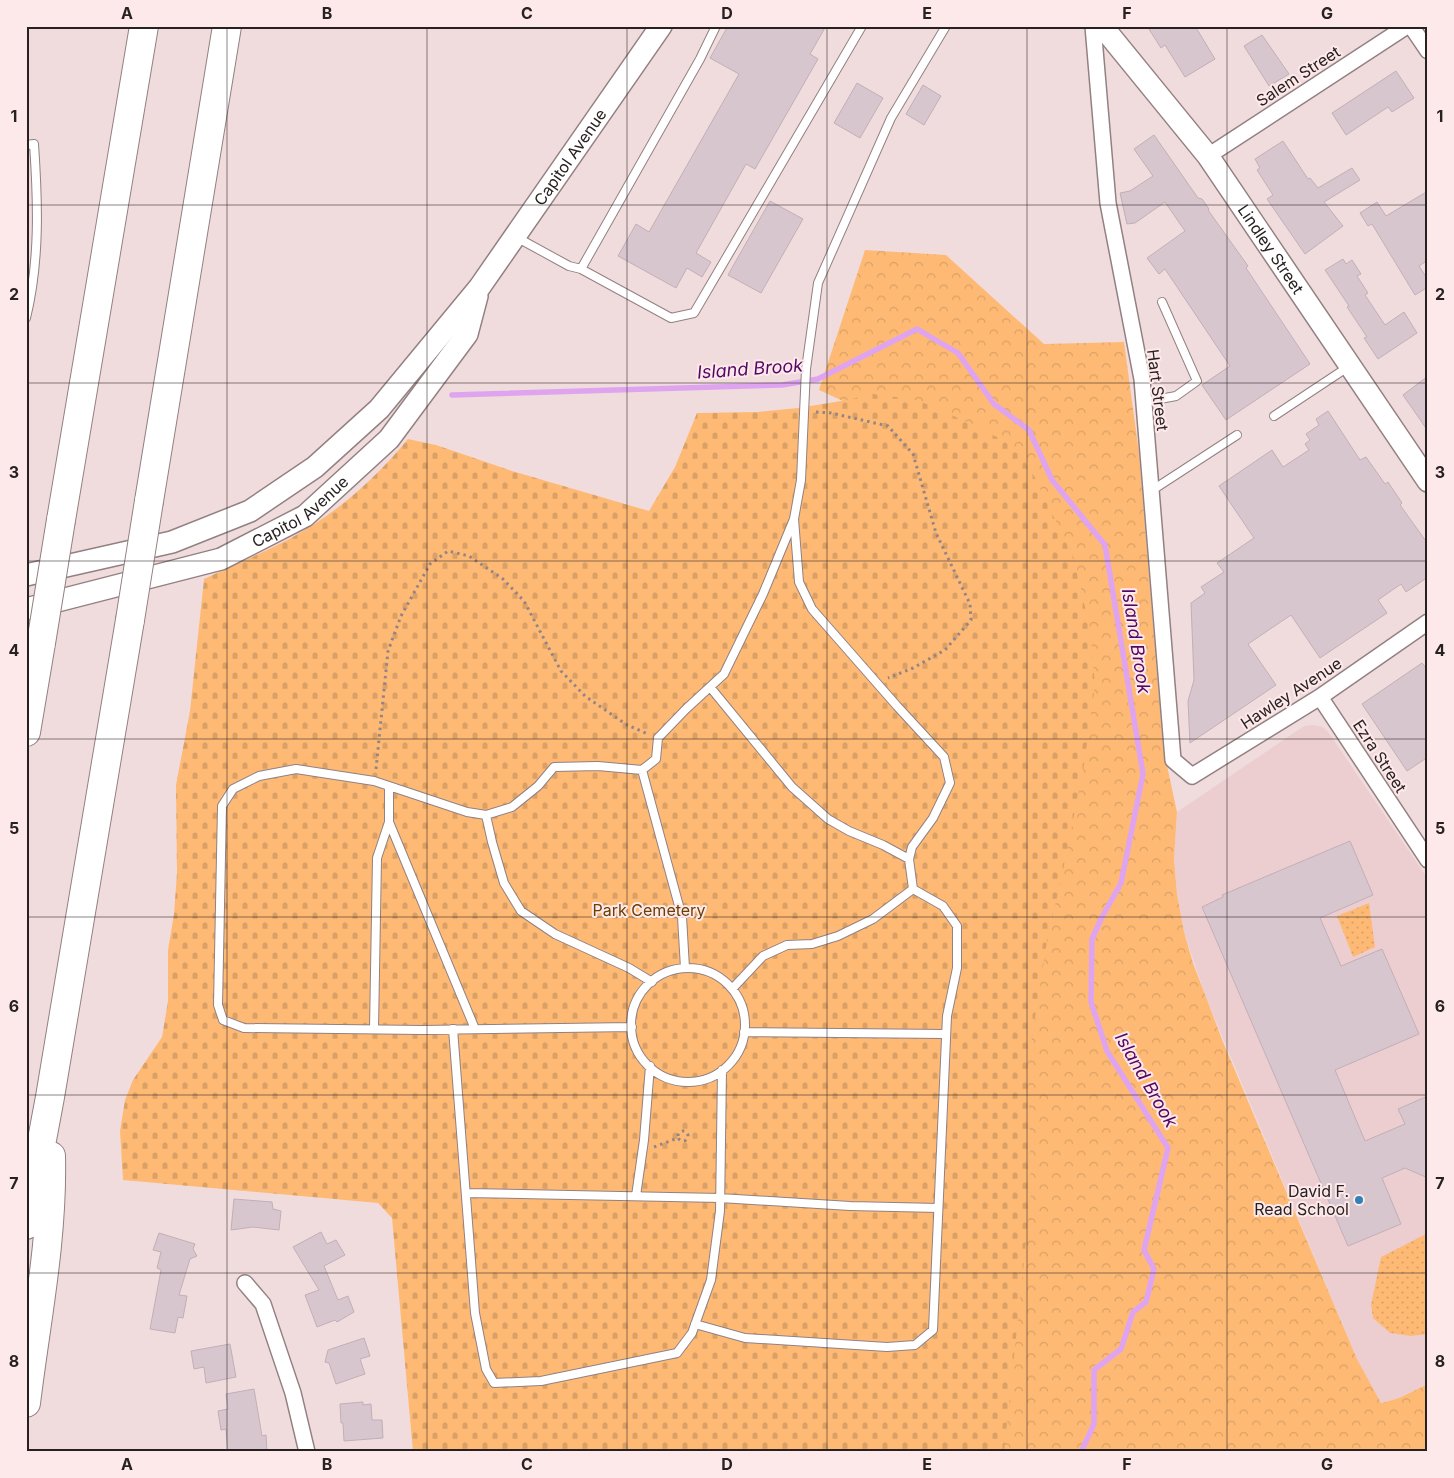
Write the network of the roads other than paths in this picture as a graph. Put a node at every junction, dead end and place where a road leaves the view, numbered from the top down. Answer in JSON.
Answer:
{"nodes":[{"id":1,"x":144,"y":26,"type":"edge"},
{"id":2,"x":227,"y":26,"type":"edge"},
{"id":3,"x":661,"y":26,"type":"edge"},
{"id":4,"x":716,"y":26,"type":"edge"},
{"id":5,"x":862,"y":26,"type":"edge"},
{"id":6,"x":946,"y":26,"type":"edge"},
{"id":7,"x":1093,"y":26,"type":"edge"},
{"id":8,"x":1102,"y":26,"type":"edge"},
{"id":9,"x":1407,"y":26,"type":"edge"},
{"id":10,"x":1411,"y":26,"type":"edge"},
{"id":11,"x":1428,"y":51,"type":"edge"},
{"id":12,"x":26,"y":144,"type":"edge"},
{"id":13,"x":1208,"y":156,"type":"junction"},
{"id":14,"x":515,"y":237,"type":"junction"},
{"id":15,"x":581,"y":269,"type":"junction"},
{"id":16,"x":479,"y":288,"type":"junction"},
{"id":17,"x":1162,"y":302,"type":"dead end"},
{"id":18,"x":26,"y":318,"type":"edge"},
{"id":19,"x":1350,"y":366,"type":"junction"},
{"id":20,"x":1144,"y":402,"type":"junction"},
{"id":21,"x":1274,"y":416,"type":"dead end"},
{"id":22,"x":1237,"y":435,"type":"dead end"},
{"id":23,"x":1428,"y":481,"type":"edge"},
{"id":24,"x":1151,"y":491,"type":"junction"},
{"id":25,"x":794,"y":519,"type":"junction"},
{"id":26,"x":26,"y":575,"type":"edge"},
{"id":27,"x":26,"y":609,"type":"edge"},
{"id":28,"x":1428,"y":622,"type":"edge"},
{"id":29,"x":710,"y":687,"type":"junction"},
{"id":30,"x":1320,"y":697,"type":"junction"},
{"id":31,"x":26,"y":732,"type":"edge"},
{"id":32,"x":1173,"y":760,"type":"joint"},
{"id":33,"x":642,"y":770,"type":"junction"},
{"id":34,"x":389,"y":786,"type":"junction"},
{"id":35,"x":486,"y":815,"type":"junction"},
{"id":36,"x":389,"y":822,"type":"junction"},
{"id":37,"x":909,"y":859,"type":"junction"},
{"id":38,"x":1428,"y":860,"type":"edge"},
{"id":39,"x":914,"y":889,"type":"junction"},
{"id":40,"x":686,"y":968,"type":"junction"},
{"id":41,"x":652,"y":982,"type":"junction"},
{"id":42,"x":732,"y":989,"type":"junction"},
{"id":43,"x":632,"y":1027,"type":"junction"},
{"id":44,"x":374,"y":1029,"type":"junction"},
{"id":45,"x":453,"y":1029,"type":"junction"},
{"id":46,"x":476,"y":1029,"type":"junction"},
{"id":47,"x":744,"y":1032,"type":"junction"},
{"id":48,"x":946,"y":1034,"type":"junction"},
{"id":49,"x":650,"y":1066,"type":"junction"},
{"id":50,"x":722,"y":1070,"type":"junction"},
{"id":51,"x":50,"y":1097,"type":"junction"},
{"id":52,"x":466,"y":1193,"type":"junction"},
{"id":53,"x":636,"y":1196,"type":"junction"},
{"id":54,"x":720,"y":1198,"type":"junction"},
{"id":55,"x":938,"y":1208,"type":"junction"},
{"id":56,"x":26,"y":1226,"type":"edge"},
{"id":57,"x":245,"y":1283,"type":"dead end"},
{"id":58,"x":695,"y":1324,"type":"junction"},
{"id":59,"x":26,"y":1403,"type":"edge"},
{"id":60,"x":307,"y":1452,"type":"edge"}],
"edges":[{"from":1,"to":31,"type":"highway","bridge":true},
{"from":2,"to":51,"type":"highway","bridge":true},
{"from":3,"to":14,"type":"main road","name":"Capitol Avenue"},
{"from":4,"to":15,"type":"lane"},
{"from":5,"to":15,"type":"lane"},
{"from":6,"to":25,"type":"lane"},
{"from":7,"to":20,"type":"street","name":"Hart Street"},
{"from":8,"to":13,"type":"main road","name":"Lindley Street"},
{"from":9,"to":13,"type":"street","name":"Salem Street"},
{"from":10,"to":11,"type":"street"},
{"from":12,"to":18,"type":"lane"},
{"from":13,"to":19,"type":"main road","name":"Lindley Street"},
{"from":14,"to":15,"type":"lane"},
{"from":14,"to":16,"type":"main road","name":"Capitol Avenue"},
{"from":16,"to":26,"type":"main road","name":"Capitol Avenue"},
{"from":16,"to":27,"type":"main road","name":"Capitol Avenue"},
{"from":17,"to":20,"type":"lane"},
{"from":19,"to":21,"type":"lane"},
{"from":19,"to":23,"type":"main road","name":"Lindley Street"},
{"from":20,"to":24,"type":"street","name":"Hart Street"},
{"from":22,"to":24,"type":"lane"},
{"from":24,"to":32,"type":"street","name":"Hart Street"},
{"from":25,"to":29,"type":"lane"},
{"from":25,"to":37,"type":"lane"},
{"from":28,"to":30,"type":"street","name":"Hawley Avenue"},
{"from":29,"to":33,"type":"lane"},
{"from":29,"to":37,"type":"lane"},
{"from":30,"to":32,"type":"street","name":"Hawley Avenue"},
{"from":30,"to":38,"type":"street","name":"Ezra Street"},
{"from":33,"to":35,"type":"lane"},
{"from":33,"to":40,"type":"lane"},
{"from":34,"to":35,"type":"lane"},
{"from":34,"to":36,"type":"lane"},
{"from":34,"to":44,"type":"lane"},
{"from":35,"to":41,"type":"lane"},
{"from":36,"to":44,"type":"lane"},
{"from":36,"to":46,"type":"lane"},
{"from":37,"to":39,"type":"lane"},
{"from":39,"to":42,"type":"lane"},
{"from":39,"to":48,"type":"lane"},
{"from":40,"to":41,"type":"lane"},
{"from":40,"to":42,"type":"lane"},
{"from":41,"to":43,"type":"lane"},
{"from":42,"to":47,"type":"lane"},
{"from":43,"to":46,"type":"lane"},
{"from":43,"to":49,"type":"lane"},
{"from":44,"to":45,"type":"lane"},
{"from":45,"to":46,"type":"lane"},
{"from":45,"to":52,"type":"lane"},
{"from":47,"to":48,"type":"lane"},
{"from":47,"to":50,"type":"lane"},
{"from":48,"to":55,"type":"lane"},
{"from":49,"to":50,"type":"lane"},
{"from":49,"to":53,"type":"lane"},
{"from":50,"to":54,"type":"lane"},
{"from":51,"to":56,"type":"highway"},
{"from":51,"to":59,"type":"highway"},
{"from":52,"to":53,"type":"lane"},
{"from":52,"to":58,"type":"lane"},
{"from":53,"to":54,"type":"lane"},
{"from":54,"to":55,"type":"lane"},
{"from":54,"to":58,"type":"lane"},
{"from":55,"to":58,"type":"lane"},
{"from":57,"to":60,"type":"street"}]}
